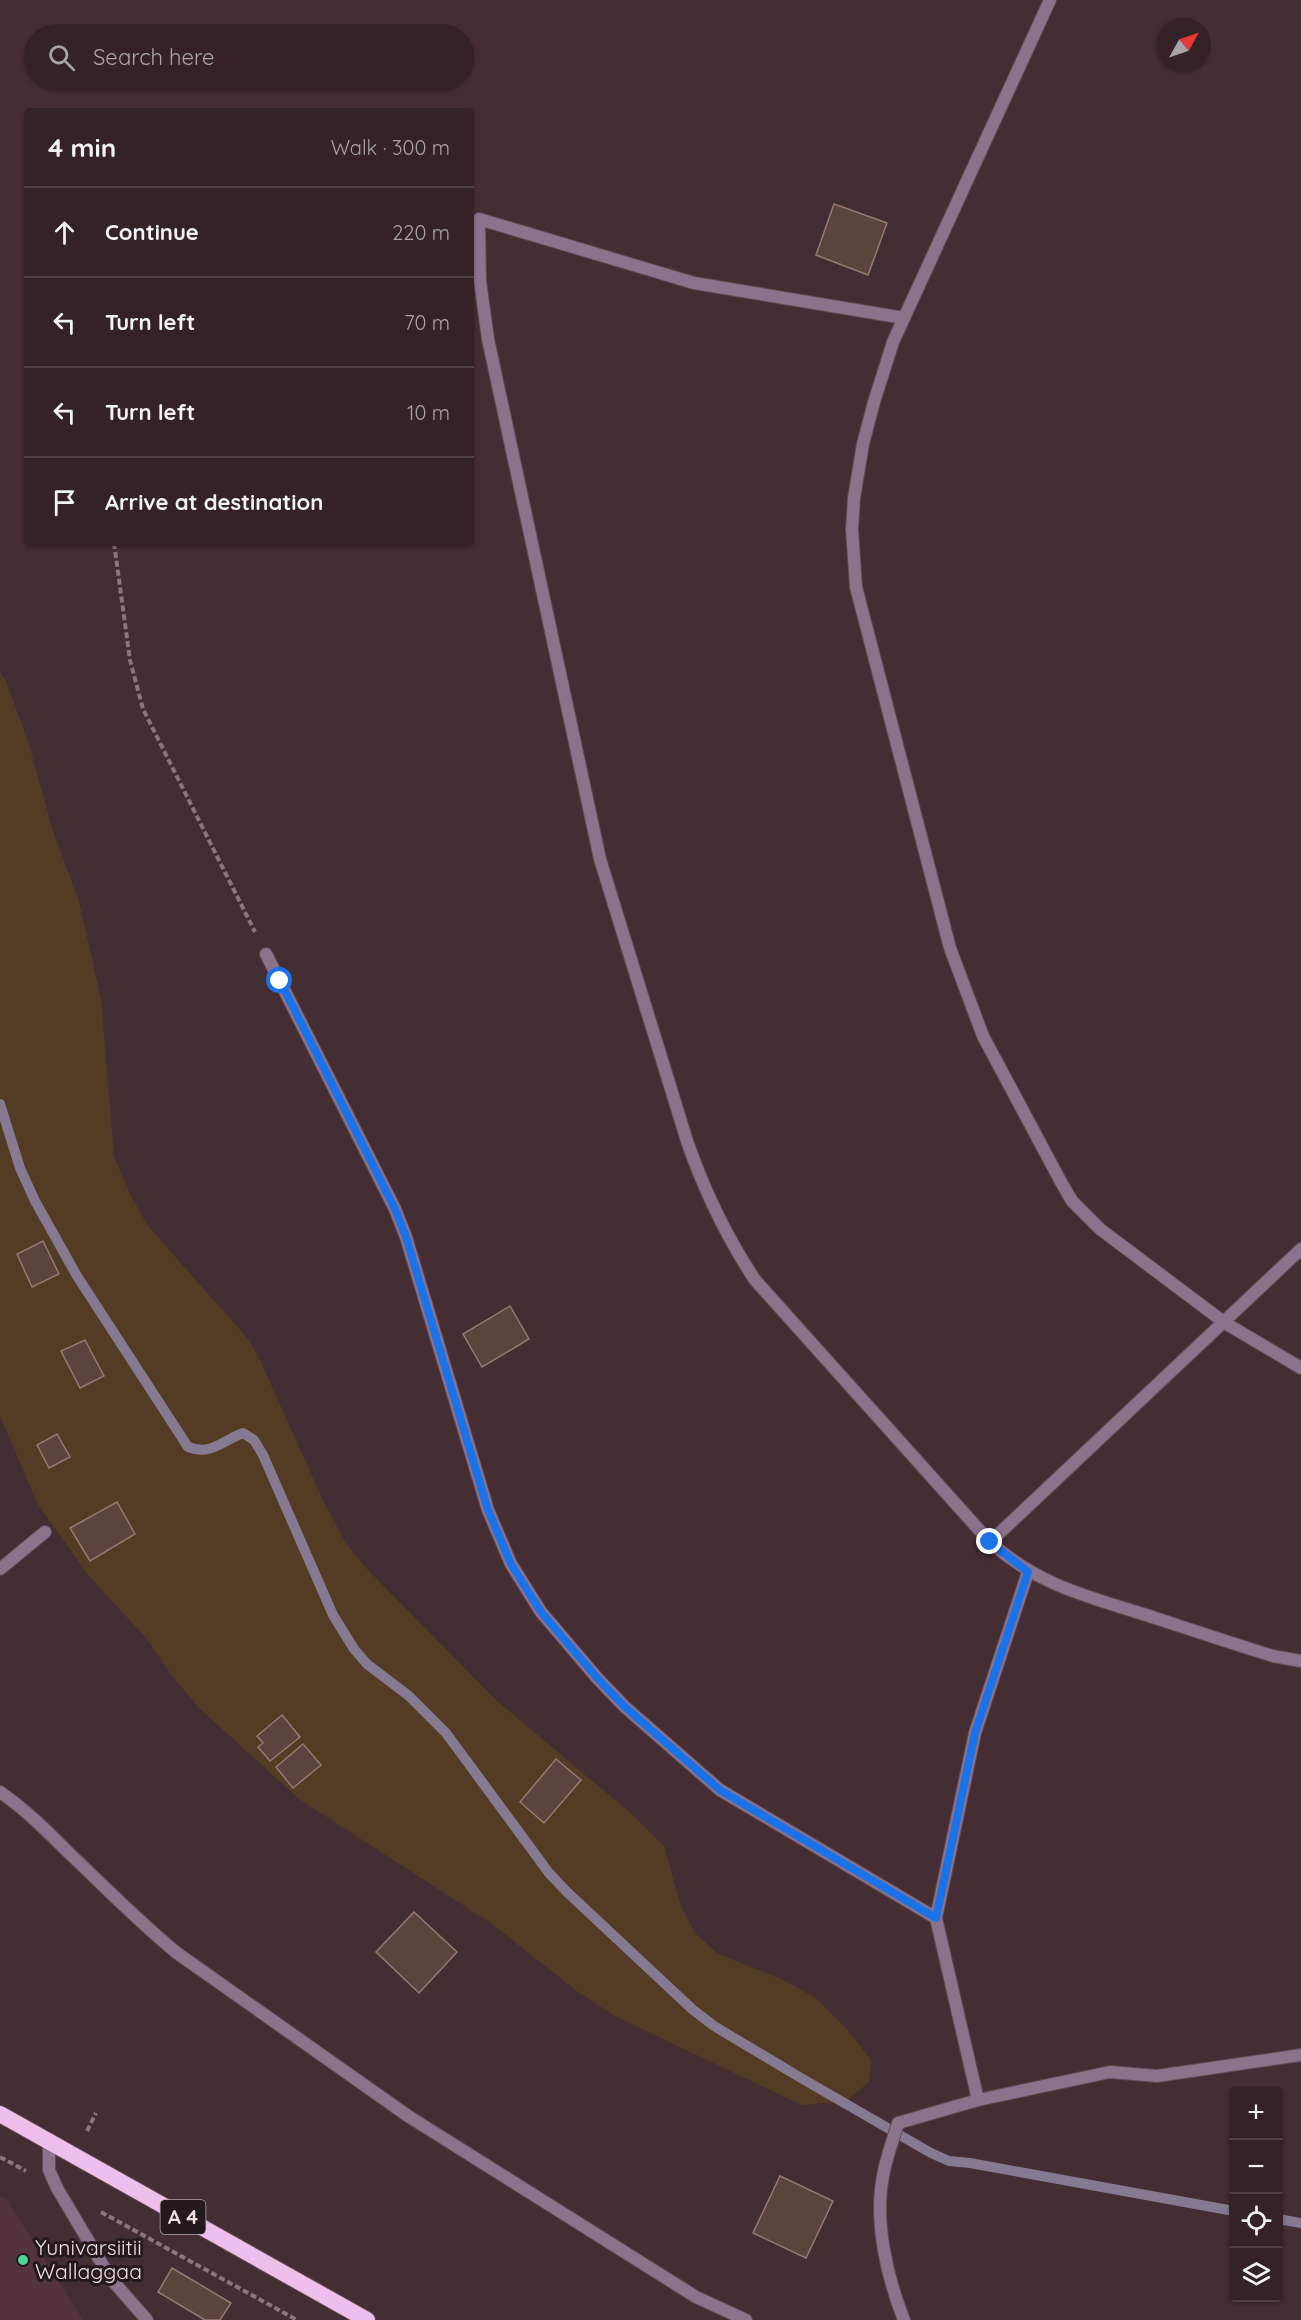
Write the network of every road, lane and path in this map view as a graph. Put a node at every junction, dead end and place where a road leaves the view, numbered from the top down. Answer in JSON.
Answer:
{"nodes":[{"id":1,"x":1050,"y":0,"type":"edge"},
{"id":2,"x":904,"y":318,"type":"junction"},
{"id":3,"x":114,"y":546,"type":"edge"},
{"id":4,"x":266,"y":954,"type":"joint"},
{"id":5,"x":1301,"y":1250,"type":"edge"},
{"id":6,"x":1225,"y":1323,"type":"junction"},
{"id":7,"x":1301,"y":1368,"type":"edge"},
{"id":8,"x":45,"y":1532,"type":"dead end"},
{"id":9,"x":990,"y":1542,"type":"junction"},
{"id":10,"x":0,"y":1569,"type":"edge"},
{"id":11,"x":1028,"y":1572,"type":"junction"},
{"id":12,"x":1301,"y":1661,"type":"edge"},
{"id":13,"x":0,"y":1792,"type":"edge"},
{"id":14,"x":936,"y":1918,"type":"junction"},
{"id":15,"x":1301,"y":2055,"type":"edge"},
{"id":16,"x":978,"y":2100,"type":"junction"},
{"id":17,"x":0,"y":2114,"type":"edge"},
{"id":18,"x":49,"y":2141,"type":"junction"},
{"id":19,"x":0,"y":2157,"type":"edge"},
{"id":20,"x":57,"y":2188,"type":"junction"},
{"id":21,"x":98,"y":2211,"type":"dead end"},
{"id":22,"x":147,"y":2320,"type":"edge"},
{"id":23,"x":297,"y":2320,"type":"edge"},
{"id":24,"x":367,"y":2320,"type":"edge"},
{"id":25,"x":746,"y":2320,"type":"edge"},
{"id":26,"x":904,"y":2320,"type":"edge"}],
"edges":[{"from":1,"to":2,"type":"street"},
{"from":2,"to":6,"type":"street"},
{"from":2,"to":9,"type":"street"},
{"from":3,"to":4,"type":"path"},
{"from":4,"to":14,"type":"street"},
{"from":5,"to":6,"type":"street"},
{"from":6,"to":7,"type":"street"},
{"from":6,"to":9,"type":"street"},
{"from":8,"to":10,"type":"street"},
{"from":9,"to":11,"type":"street"},
{"from":11,"to":12,"type":"street"},
{"from":11,"to":14,"type":"street"},
{"from":13,"to":25,"type":"street"},
{"from":14,"to":16,"type":"street"},
{"from":15,"to":16,"type":"street"},
{"from":16,"to":26,"type":"street"},
{"from":17,"to":18,"type":"highway","number":"A 4"},
{"from":18,"to":20,"type":"street"},
{"from":18,"to":24,"type":"highway","number":"A 4"},
{"from":19,"to":20,"type":"path"},
{"from":20,"to":22,"type":"street"},
{"from":21,"to":23,"type":"path"}]}
